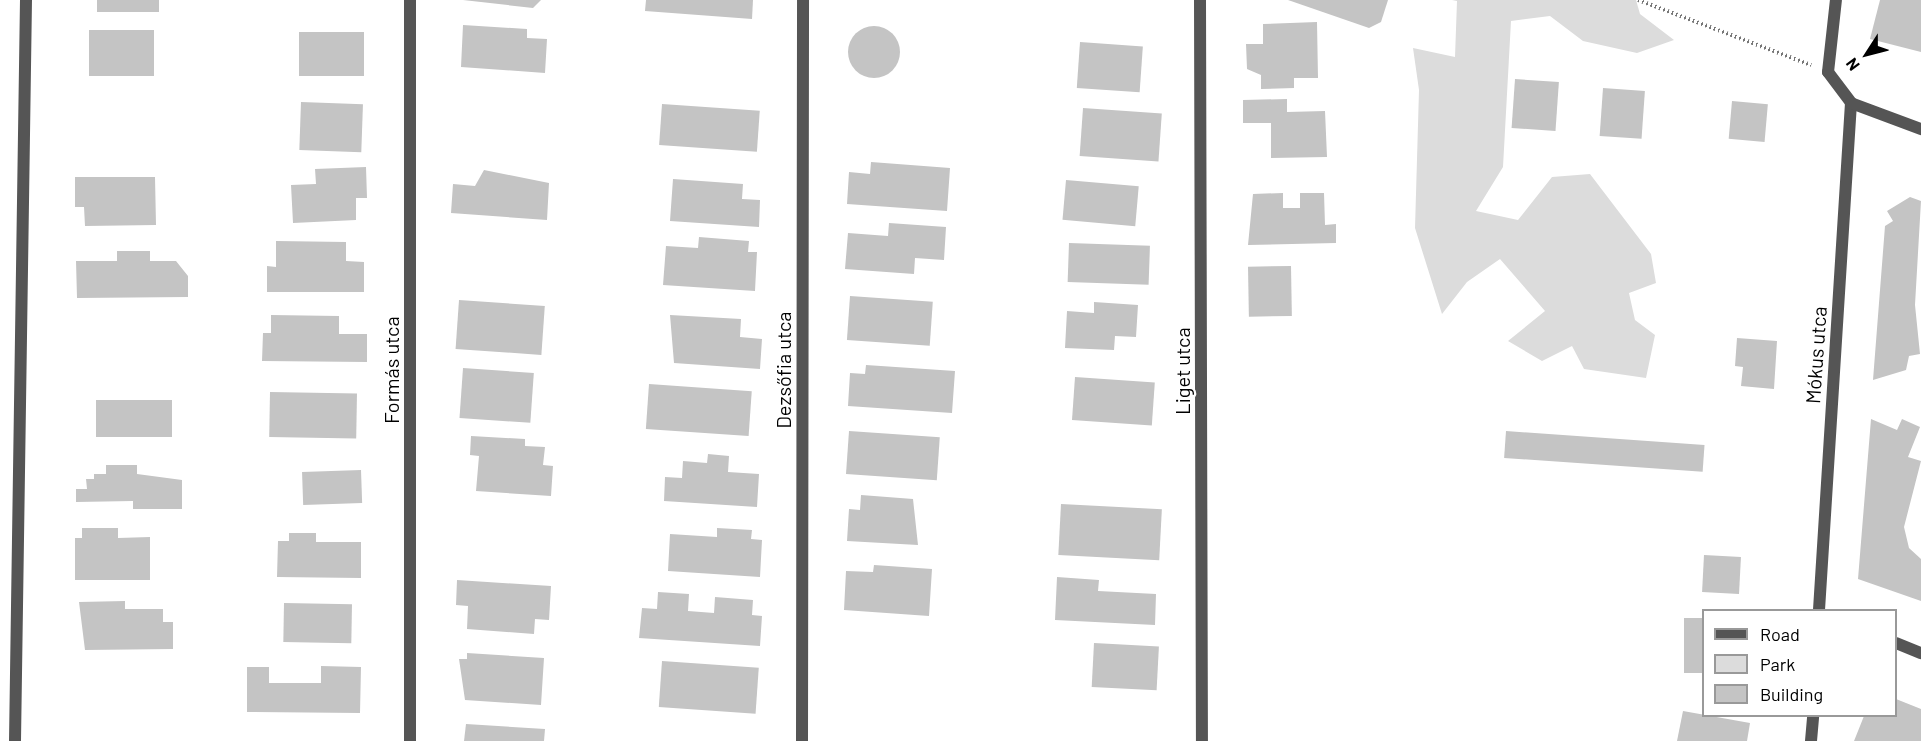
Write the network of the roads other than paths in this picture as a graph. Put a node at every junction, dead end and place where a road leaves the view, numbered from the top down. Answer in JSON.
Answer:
{"nodes":[{"id":1,"x":26,"y":0,"type":"edge"},
{"id":2,"x":411,"y":0,"type":"edge"},
{"id":3,"x":803,"y":0,"type":"edge"},
{"id":4,"x":1200,"y":0,"type":"edge"},
{"id":5,"x":1836,"y":0,"type":"edge"},
{"id":6,"x":1851,"y":103,"type":"junction"},
{"id":7,"x":1921,"y":129,"type":"edge"},
{"id":8,"x":1819,"y":609,"type":"edge"},
{"id":9,"x":1897,"y":643,"type":"edge"},
{"id":10,"x":1921,"y":652,"type":"edge"},
{"id":11,"x":1813,"y":717,"type":"edge"},
{"id":12,"x":15,"y":741,"type":"edge"},
{"id":13,"x":410,"y":741,"type":"edge"},
{"id":14,"x":802,"y":741,"type":"edge"},
{"id":15,"x":1202,"y":741,"type":"edge"},
{"id":16,"x":1811,"y":741,"type":"edge"}],
"edges":[{"from":1,"to":12,"type":"street"},
{"from":2,"to":13,"type":"street","name":"Formás utca"},
{"from":3,"to":14,"type":"street","name":"Dezsőfia utca"},
{"from":4,"to":15,"type":"street","name":"Liget utca"},
{"from":5,"to":6,"type":"street"},
{"from":6,"to":7,"type":"street"},
{"from":6,"to":8,"type":"street","name":"Mókus utca"},
{"from":9,"to":10,"type":"street"},
{"from":11,"to":16,"type":"street"}]}
